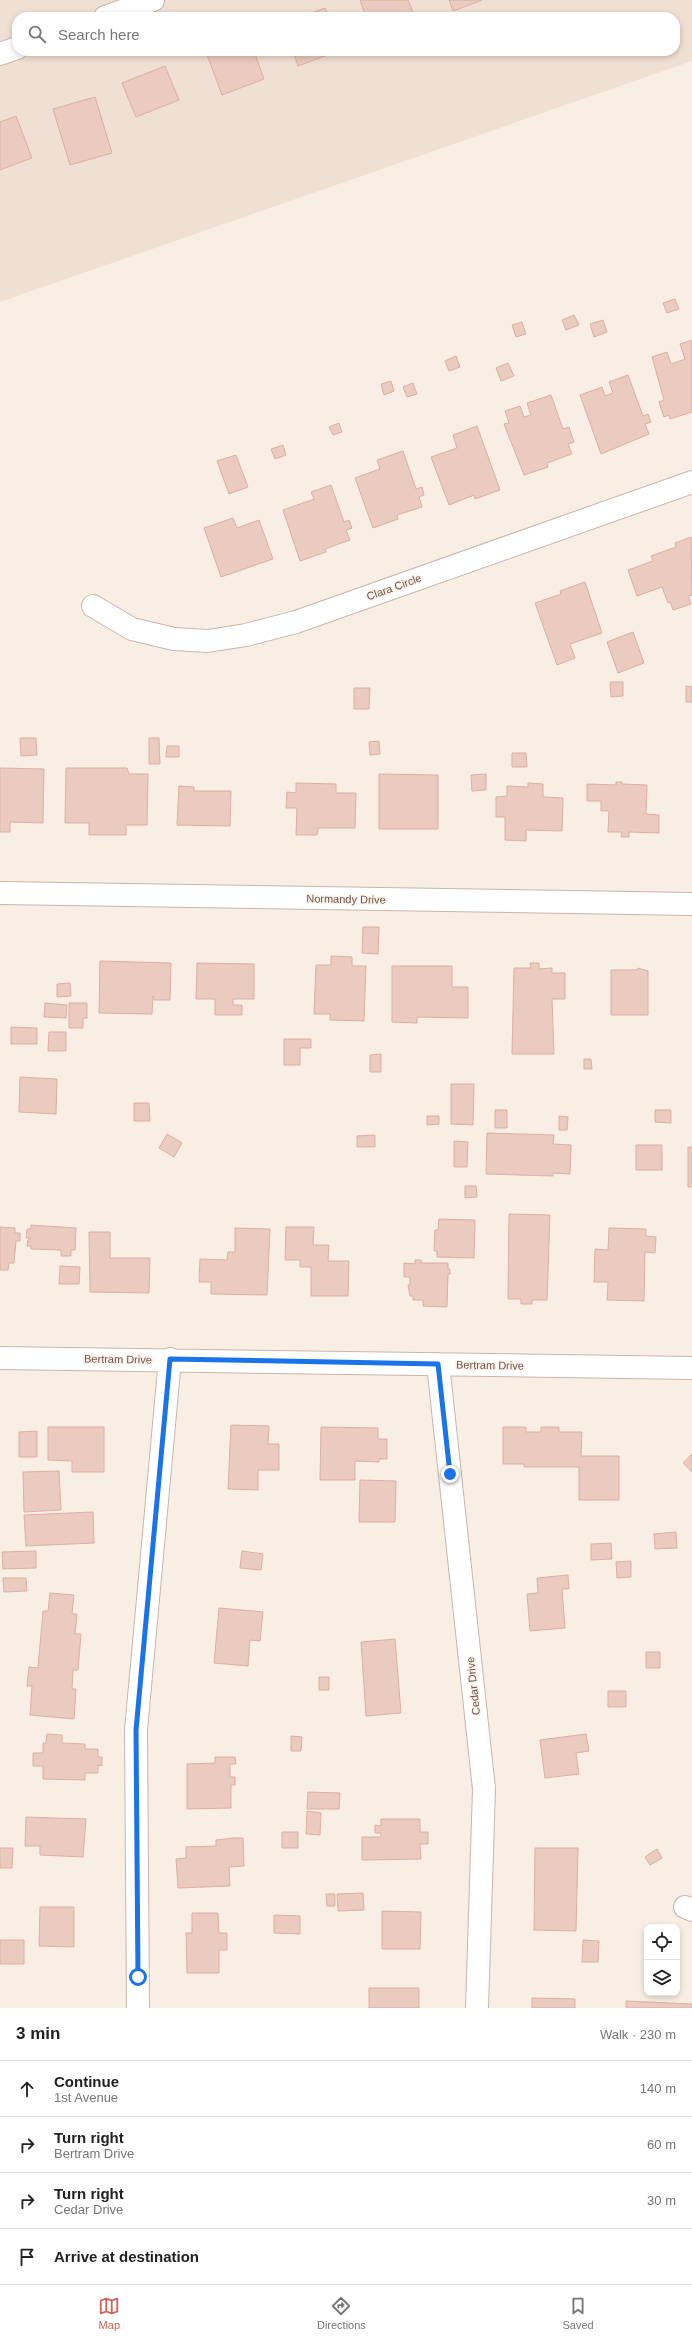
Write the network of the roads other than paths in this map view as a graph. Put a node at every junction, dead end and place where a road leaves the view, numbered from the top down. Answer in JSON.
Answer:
{"nodes":[{"id":1,"x":153,"y":0,"type":"edge"},
{"id":2,"x":119,"y":12,"type":"edge"},
{"id":3,"x":12,"y":50,"type":"edge"},
{"id":4,"x":0,"y":54,"type":"edge"},
{"id":5,"x":692,"y":482,"type":"edge"},
{"id":6,"x":93,"y":606,"type":"dead end"},
{"id":7,"x":0,"y":893,"type":"edge"},
{"id":8,"x":692,"y":904,"type":"edge"},
{"id":9,"x":0,"y":1358,"type":"edge"},
{"id":10,"x":170,"y":1359,"type":"junction"},
{"id":11,"x":438,"y":1364,"type":"junction"},
{"id":12,"x":692,"y":1368,"type":"edge"},
{"id":13,"x":138,"y":2008,"type":"edge"},
{"id":14,"x":477,"y":2008,"type":"edge"}],
"edges":[{"from":1,"to":2,"type":"street"},
{"from":3,"to":4,"type":"street"},
{"from":5,"to":6,"type":"street","name":"Clara Circle"},
{"from":7,"to":8,"type":"street","name":"Normandy Drive"},
{"from":9,"to":10,"type":"street","name":"Bertram Drive"},
{"from":10,"to":11,"type":"street","name":"Bertram Drive"},
{"from":10,"to":13,"type":"street"},
{"from":11,"to":12,"type":"street","name":"Bertram Drive"},
{"from":11,"to":14,"type":"street","name":"Cedar Drive"}]}
